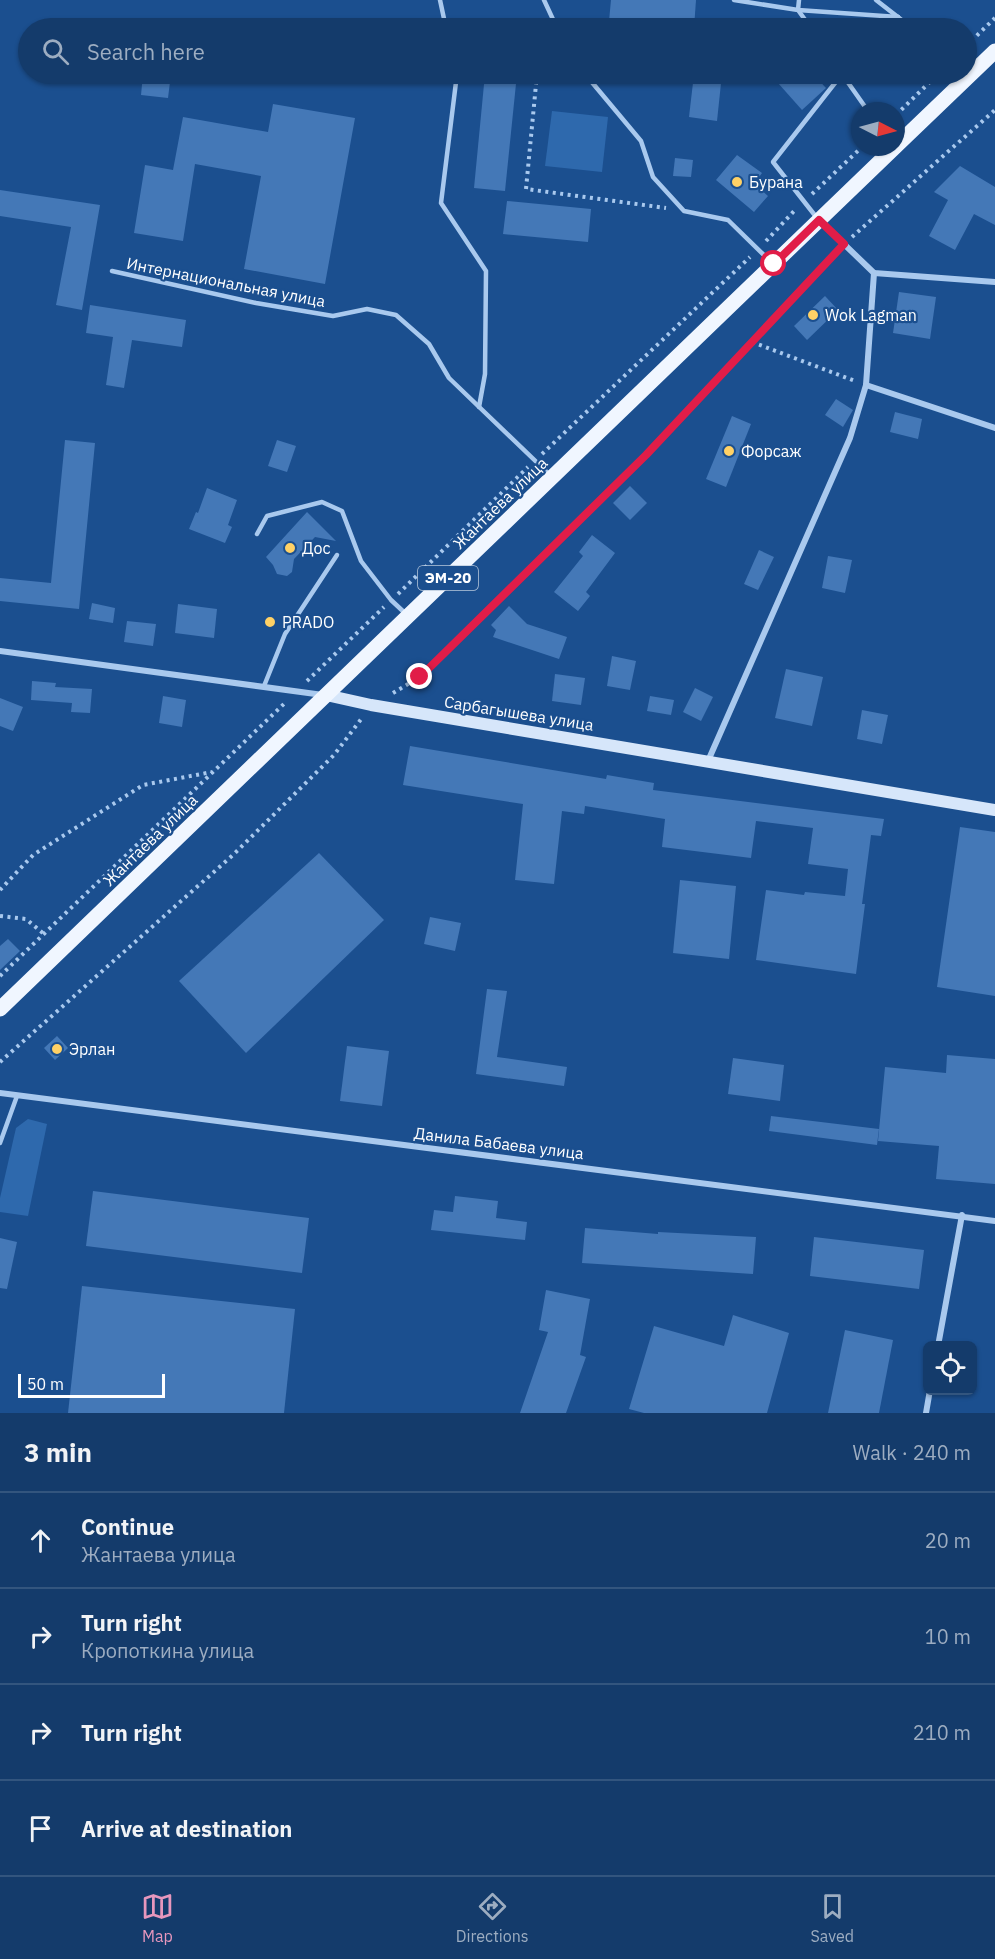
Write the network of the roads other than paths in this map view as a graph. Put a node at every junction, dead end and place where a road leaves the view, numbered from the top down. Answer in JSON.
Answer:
{"nodes":[{"id":1,"x":440,"y":0,"type":"edge"},
{"id":2,"x":544,"y":0,"type":"edge"},
{"id":3,"x":734,"y":0,"type":"edge"},
{"id":4,"x":799,"y":0,"type":"edge"},
{"id":5,"x":876,"y":0,"type":"edge"},
{"id":6,"x":798,"y":10,"type":"junction"},
{"id":7,"x":898,"y":17,"type":"joint"},
{"id":8,"x":444,"y":18,"type":"edge"},
{"id":9,"x":552,"y":18,"type":"edge"},
{"id":10,"x":804,"y":18,"type":"edge"},
{"id":11,"x":995,"y":51,"type":"edge"},
{"id":12,"x":977,"y":66,"type":"edge"},
{"id":13,"x":456,"y":84,"type":"edge"},
{"id":14,"x":593,"y":84,"type":"edge"},
{"id":15,"x":834,"y":84,"type":"edge"},
{"id":16,"x":849,"y":84,"type":"edge"},
{"id":17,"x":957,"y":84,"type":"edge"},
{"id":18,"x":862,"y":102,"type":"edge"},
{"id":19,"x":905,"y":137,"type":"edge"},
{"id":20,"x":886,"y":156,"type":"edge"},
{"id":21,"x":819,"y":220,"type":"junction"},
{"id":22,"x":774,"y":264,"type":"junction"},
{"id":23,"x":112,"y":271,"type":"dead end"},
{"id":24,"x":874,"y":273,"type":"junction"},
{"id":25,"x":995,"y":282,"type":"edge"},
{"id":26,"x":866,"y":385,"type":"junction"},
{"id":27,"x":479,"y":407,"type":"junction"},
{"id":28,"x":995,"y":428,"type":"edge"},
{"id":29,"x":553,"y":477,"type":"junction"},
{"id":30,"x":257,"y":534,"type":"dead end"},
{"id":31,"x":337,"y":555,"type":"dead end"},
{"id":32,"x":408,"y":616,"type":"junction"},
{"id":33,"x":0,"y":651,"type":"edge"},
{"id":34,"x":264,"y":686,"type":"junction"},
{"id":35,"x":326,"y":695,"type":"junction"},
{"id":36,"x":708,"y":761,"type":"junction"},
{"id":37,"x":995,"y":810,"type":"edge"},
{"id":38,"x":0,"y":1009,"type":"edge"},
{"id":39,"x":0,"y":1093,"type":"edge"},
{"id":40,"x":17,"y":1096,"type":"junction"},
{"id":41,"x":0,"y":1143,"type":"edge"},
{"id":42,"x":962,"y":1215,"type":"junction"},
{"id":43,"x":995,"y":1221,"type":"edge"},
{"id":44,"x":939,"y":1341,"type":"edge"},
{"id":45,"x":929,"y":1395,"type":"edge"},
{"id":46,"x":926,"y":1413,"type":"edge"}],
"edges":[{"from":1,"to":8,"type":"lane"},
{"from":2,"to":9,"type":"lane"},
{"from":3,"to":6,"type":"lane"},
{"from":4,"to":6,"type":"lane"},
{"from":5,"to":7,"type":"lane"},
{"from":6,"to":7,"type":"lane"},
{"from":6,"to":10,"type":"lane"},
{"from":11,"to":12,"type":"main road","name":"Жантаева улица","number":"ЭМ-20"},
{"from":13,"to":27,"type":"lane"},
{"from":14,"to":22,"type":"lane"},
{"from":15,"to":21,"type":"lane"},
{"from":16,"to":18,"type":"lane"},
{"from":17,"to":19,"type":"main road","name":"Жантаева улица","number":"ЭМ-20"},
{"from":20,"to":21,"type":"main road","name":"Жантаева улица","number":"ЭМ-20"},
{"from":21,"to":22,"type":"main road","name":"Жантаева улица","number":"ЭМ-20"},
{"from":21,"to":24,"type":"street"},
{"from":22,"to":29,"type":"main road","name":"Жантаева улица","number":"ЭМ-20"},
{"from":23,"to":27,"type":"lane","name":"Интернациональная улица"},
{"from":24,"to":25,"type":"street"},
{"from":24,"to":26,"type":"street"},
{"from":26,"to":28,"type":"street"},
{"from":26,"to":36,"type":"street"},
{"from":27,"to":29,"type":"lane","name":"Интернациональная улица"},
{"from":29,"to":32,"type":"main road","name":"Жантаева улица","number":"ЭМ-20"},
{"from":30,"to":32,"type":"lane"},
{"from":31,"to":34,"type":"lane"},
{"from":32,"to":35,"type":"main road","name":"Жантаева улица","number":"ЭМ-20"},
{"from":33,"to":34,"type":"street","name":"Сарбагышева улица"},
{"from":34,"to":35,"type":"street","name":"Сарбагышева улица"},
{"from":35,"to":36,"type":"street","name":"Сарбагышева улица"},
{"from":35,"to":38,"type":"main road","name":"Жантаева улица","number":"ЭМ-20"},
{"from":36,"to":37,"type":"street","name":"Сарбагышева улица"},
{"from":39,"to":40,"type":"street","name":"Данила Бабаева улица"},
{"from":40,"to":41,"type":"lane"},
{"from":40,"to":42,"type":"street","name":"Данила Бабаева улица"},
{"from":42,"to":43,"type":"street","name":"Данила Бабаева улица"},
{"from":42,"to":44,"type":"street"},
{"from":45,"to":46,"type":"street"}]}
